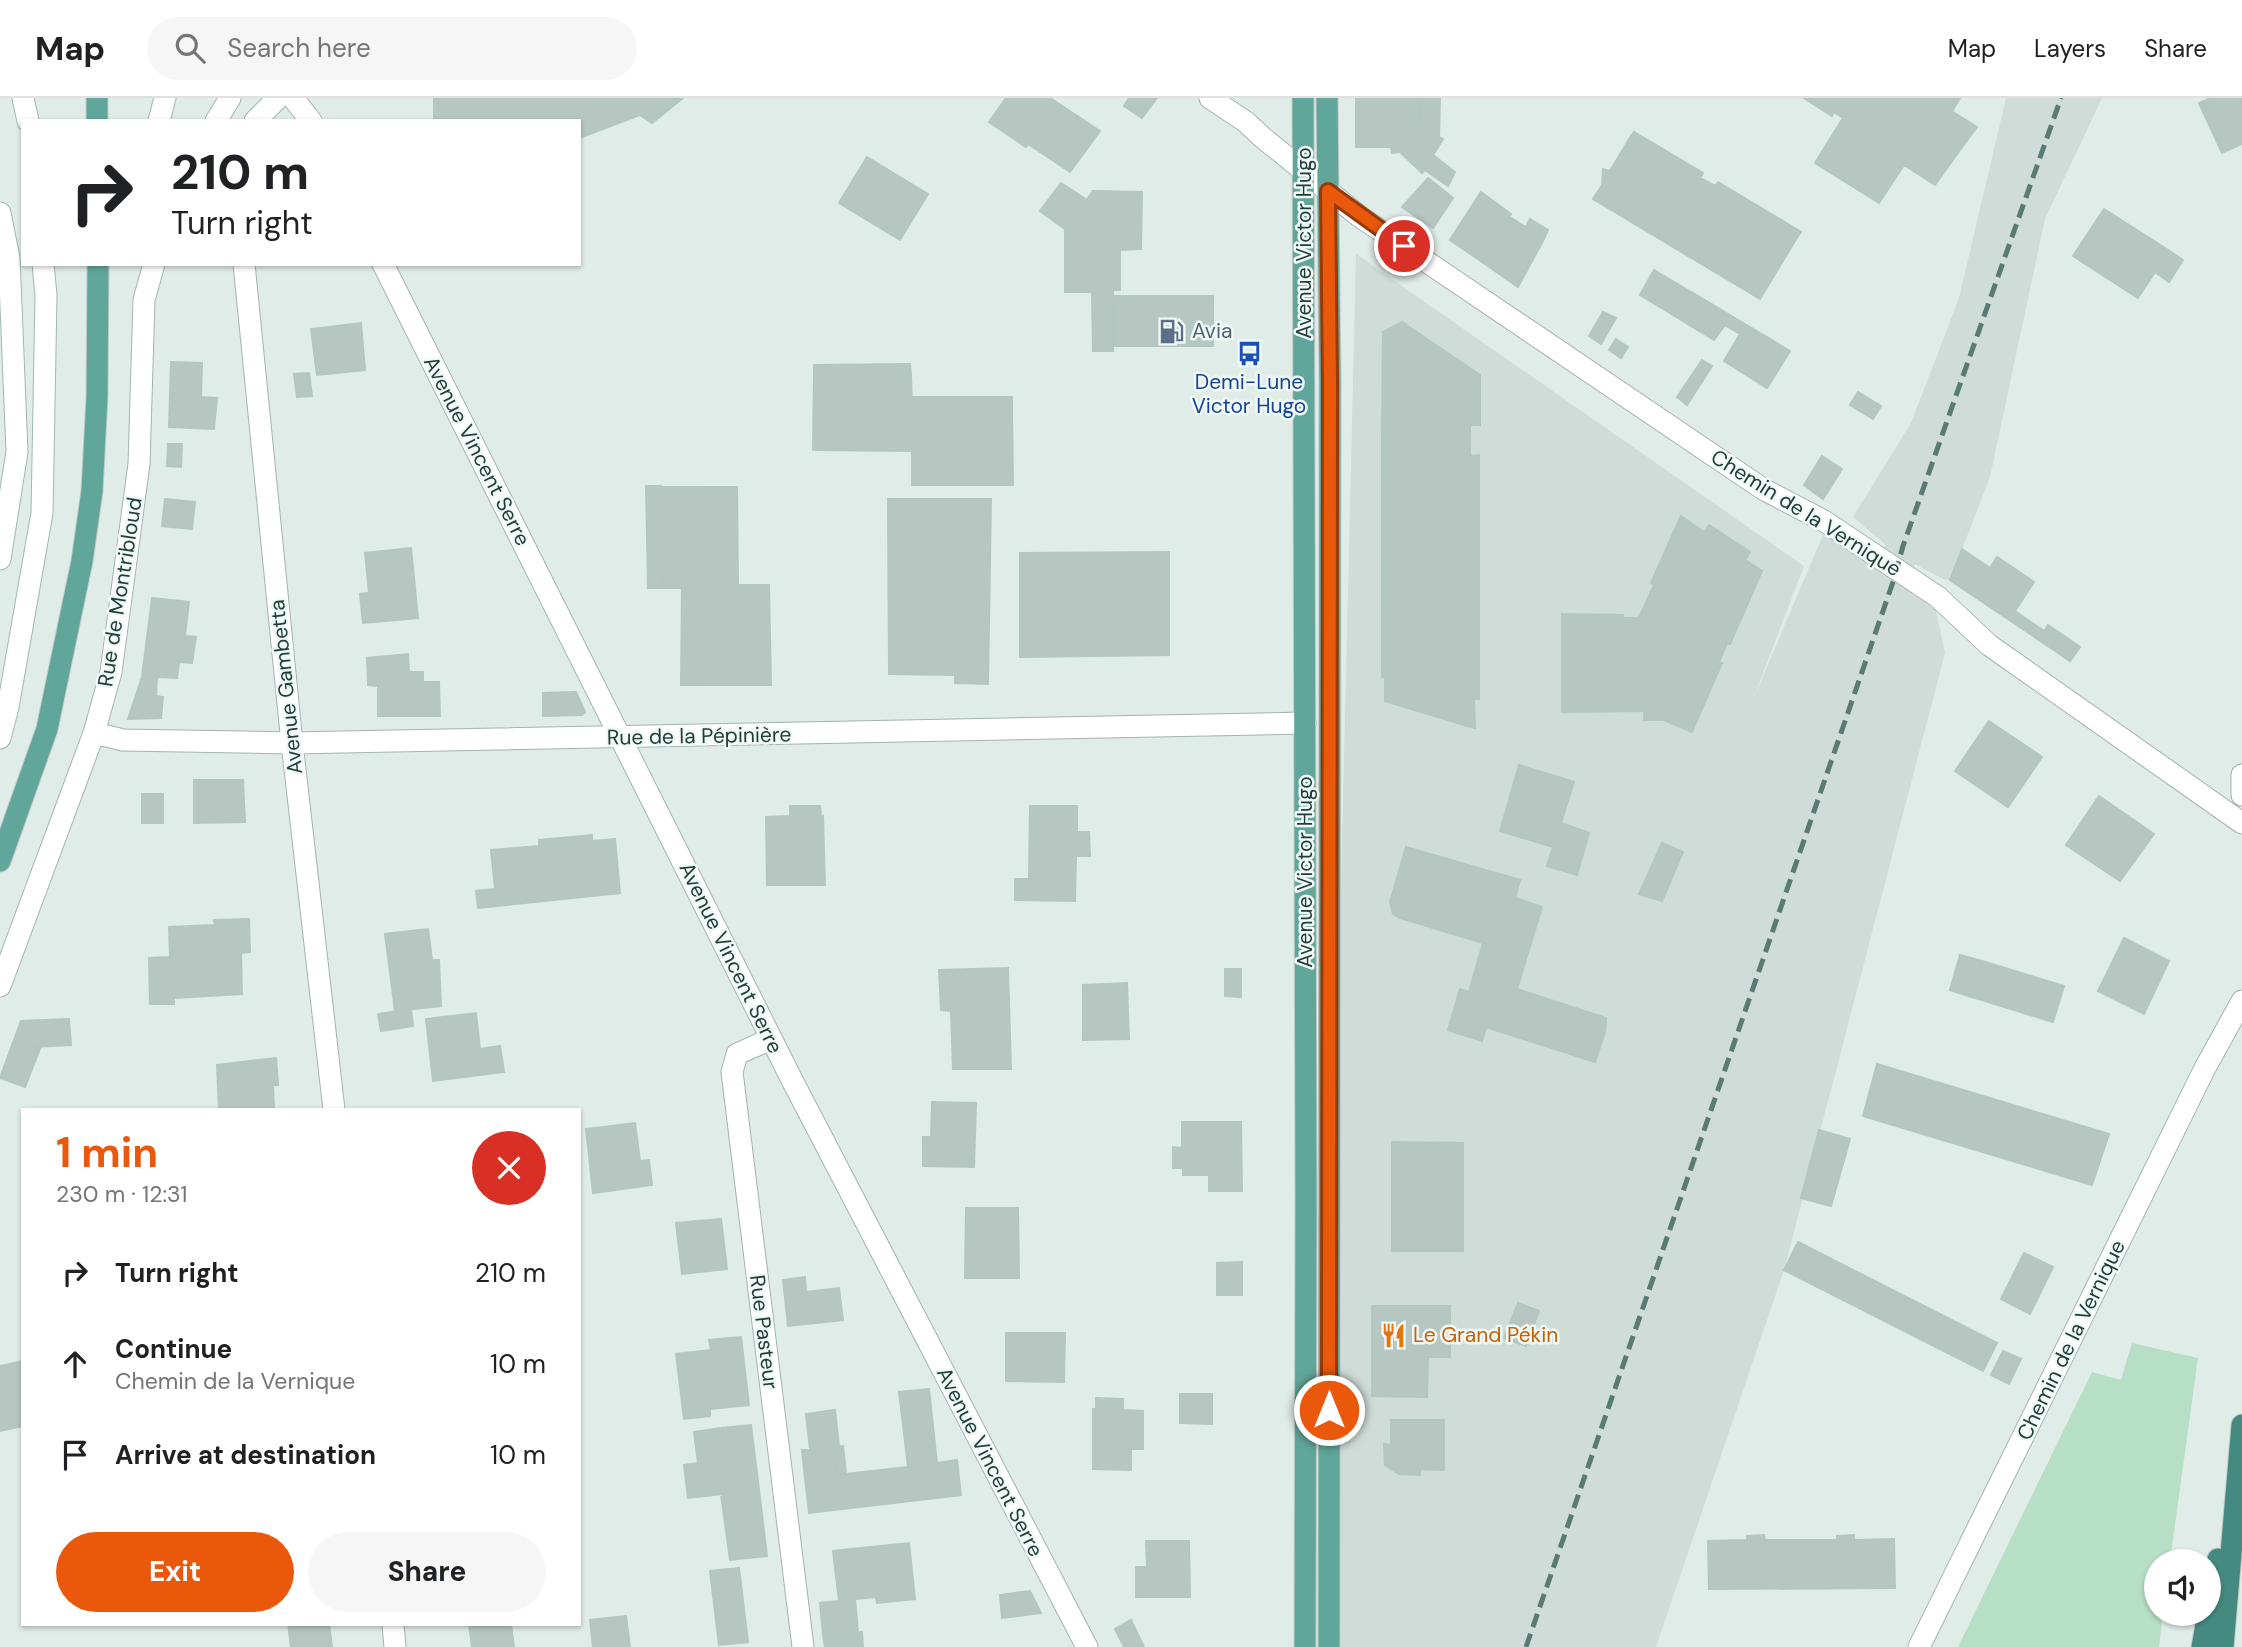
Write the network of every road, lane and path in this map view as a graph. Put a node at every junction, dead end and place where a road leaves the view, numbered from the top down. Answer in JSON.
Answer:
{"nodes":[{"id":1,"x":23,"y":98,"type":"edge"},
{"id":2,"x":97,"y":98,"type":"edge"},
{"id":3,"x":165,"y":98,"type":"edge"},
{"id":4,"x":230,"y":98,"type":"edge"},
{"id":5,"x":278,"y":98,"type":"edge"},
{"id":6,"x":293,"y":98,"type":"edge"},
{"id":7,"x":1210,"y":98,"type":"edge"},
{"id":8,"x":1303,"y":98,"type":"edge"},
{"id":9,"x":1327,"y":98,"type":"edge"},
{"id":10,"x":28,"y":119,"type":"edge"},
{"id":11,"x":97,"y":119,"type":"edge"},
{"id":12,"x":160,"y":119,"type":"edge"},
{"id":13,"x":217,"y":119,"type":"edge"},
{"id":14,"x":257,"y":119,"type":"edge"},
{"id":15,"x":309,"y":119,"type":"edge"},
{"id":16,"x":1303,"y":171,"type":"junction"},
{"id":17,"x":1328,"y":191,"type":"junction"},
{"id":18,"x":0,"y":214,"type":"edge"},
{"id":19,"x":43,"y":266,"type":"edge"},
{"id":20,"x":98,"y":266,"type":"edge"},
{"id":21,"x":152,"y":266,"type":"edge"},
{"id":22,"x":244,"y":266,"type":"edge"},
{"id":23,"x":384,"y":266,"type":"edge"},
{"id":24,"x":0,"y":559,"type":"edge"},
{"id":25,"x":1305,"y":723,"type":"junction"},
{"id":26,"x":94,"y":733,"type":"junction"},
{"id":27,"x":621,"y":737,"type":"junction"},
{"id":28,"x":0,"y":738,"type":"edge"},
{"id":29,"x":292,"y":743,"type":"junction"},
{"id":30,"x":2242,"y":775,"type":"edge"},
{"id":31,"x":2242,"y":795,"type":"edge"},
{"id":32,"x":2242,"y":823,"type":"edge"},
{"id":33,"x":0,"y":861,"type":"edge"},
{"id":34,"x":0,"y":986,"type":"edge"},
{"id":35,"x":2242,"y":1001,"type":"edge"},
{"id":36,"x":2233,"y":1030,"type":"edge"},
{"id":37,"x":771,"y":1038,"type":"junction"},
{"id":38,"x":334,"y":1108,"type":"edge"},
{"id":39,"x":2241,"y":1434,"type":"edge"},
{"id":40,"x":2220,"y":1549,"type":"edge"},
{"id":41,"x":393,"y":1626,"type":"edge"},
{"id":42,"x":2206,"y":1626,"type":"edge"},
{"id":43,"x":395,"y":1647,"type":"edge"},
{"id":44,"x":803,"y":1647,"type":"edge"},
{"id":45,"x":1087,"y":1647,"type":"edge"},
{"id":46,"x":1305,"y":1647,"type":"edge"},
{"id":47,"x":1329,"y":1647,"type":"edge"},
{"id":48,"x":1919,"y":1647,"type":"edge"},
{"id":49,"x":2202,"y":1647,"type":"edge"},
{"id":50,"x":2223,"y":1647,"type":"edge"}],
"edges":[{"from":1,"to":10,"type":"street"},
{"from":2,"to":11,"type":"main road"},
{"from":3,"to":12,"type":"street"},
{"from":4,"to":13,"type":"street"},
{"from":5,"to":14,"type":"street"},
{"from":6,"to":15,"type":"street"},
{"from":7,"to":16,"type":"street"},
{"from":8,"to":16,"type":"main road","name":"Avenue Victor Hugo"},
{"from":9,"to":17,"type":"main road","name":"Avenue Victor Hugo"},
{"from":16,"to":17,"type":"street","name":"Chemin de la Vernique"},
{"from":16,"to":25,"type":"main road","name":"Avenue Victor Hugo"},
{"from":17,"to":32,"type":"street","name":"Chemin de la Vernique"},
{"from":17,"to":47,"type":"main road","name":"Avenue Victor Hugo"},
{"from":18,"to":24,"type":"street"},
{"from":19,"to":28,"type":"street"},
{"from":20,"to":33,"type":"main road"},
{"from":21,"to":26,"type":"street","name":"Rue de Montribloud"},
{"from":22,"to":29,"type":"street","name":"Avenue Gambetta"},
{"from":23,"to":27,"type":"street","name":"Avenue Vincent Serre"},
{"from":25,"to":27,"type":"street","name":"Rue de la Pépinière"},
{"from":25,"to":46,"type":"main road","name":"Avenue Victor Hugo"},
{"from":26,"to":29,"type":"street","name":"Rue de la Pépinière"},
{"from":26,"to":34,"type":"street","name":"Rue de Montribloud"},
{"from":27,"to":29,"type":"street","name":"Rue de la Pépinière"},
{"from":27,"to":37,"type":"street","name":"Avenue Vincent Serre"},
{"from":29,"to":38,"type":"street","name":"Avenue Gambetta"},
{"from":30,"to":31,"type":"street"},
{"from":35,"to":36,"type":"street","name":"Chemin de la Vernique"},
{"from":36,"to":48,"type":"street","name":"Chemin de la Vernique"},
{"from":37,"to":44,"type":"street","name":"Rue Pasteur"},
{"from":37,"to":45,"type":"street","name":"Avenue Vincent Serre"},
{"from":39,"to":40,"type":"highway"},
{"from":39,"to":50,"type":"highway"},
{"from":41,"to":43,"type":"street"},
{"from":42,"to":49,"type":"highway"}]}
